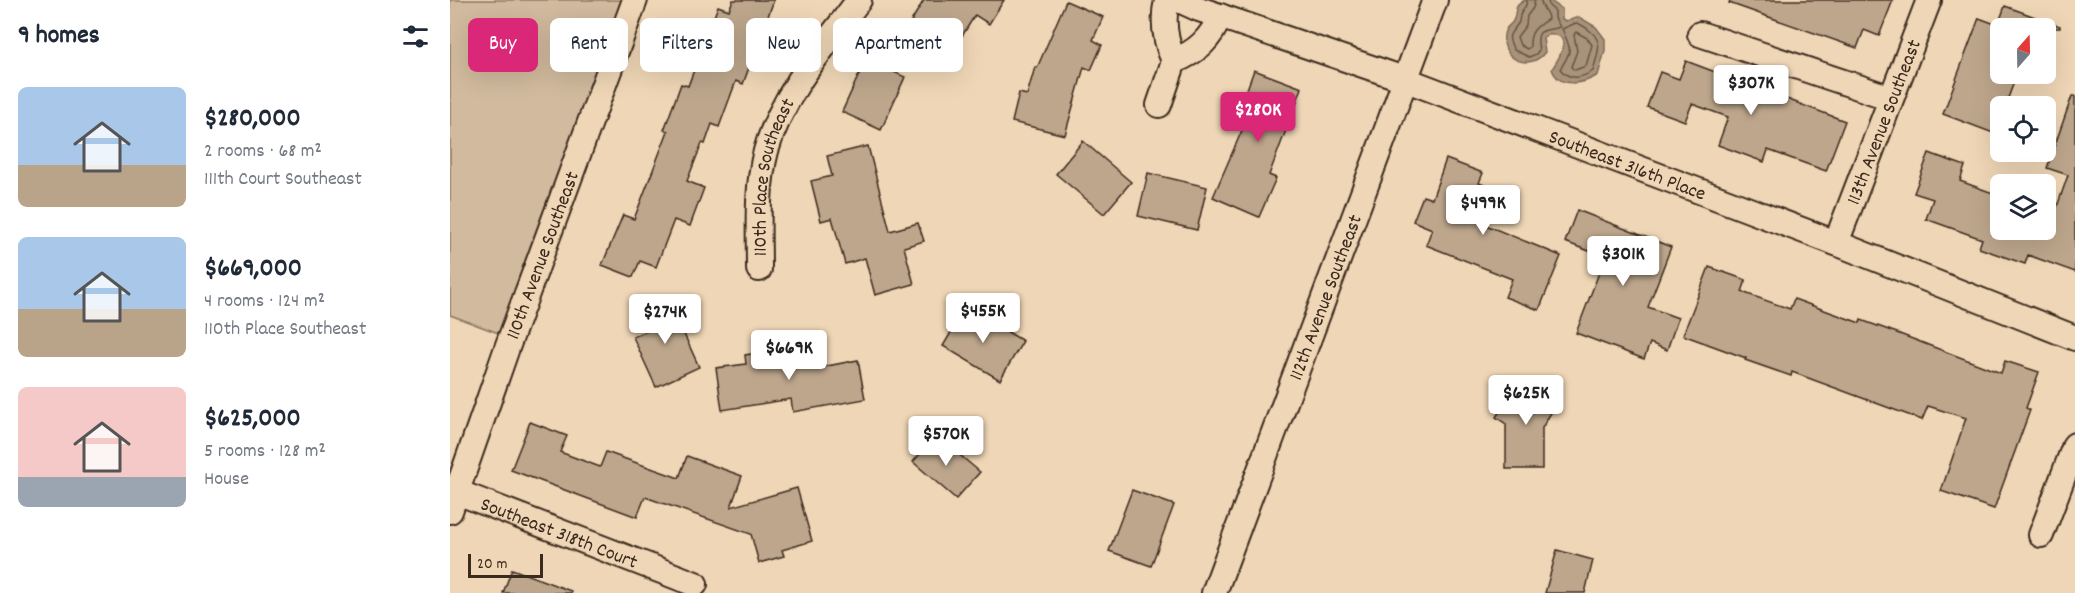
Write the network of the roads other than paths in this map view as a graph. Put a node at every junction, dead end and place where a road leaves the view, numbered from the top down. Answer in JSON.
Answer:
{"nodes":[{"id":1,"x":635,"y":0,"type":"edge"},
{"id":2,"x":859,"y":0,"type":"edge"},
{"id":3,"x":1167,"y":0,"type":"edge"},
{"id":4,"x":1179,"y":0,"type":"edge"},
{"id":5,"x":1434,"y":0,"type":"edge"},
{"id":6,"x":1929,"y":0,"type":"edge"},
{"id":7,"x":1220,"y":16,"type":"junction"},
{"id":8,"x":1700,"y":34,"type":"dead end"},
{"id":9,"x":1174,"y":61,"type":"junction"},
{"id":10,"x":1404,"y":79,"type":"junction"},
{"id":11,"x":1891,"y":98,"type":"junction"},
{"id":12,"x":1159,"y":105,"type":"dead end"},
{"id":13,"x":1836,"y":243,"type":"junction"},
{"id":14,"x":759,"y":269,"type":"dead end"},
{"id":15,"x":2075,"y":338,"type":"edge"},
{"id":16,"x":2075,"y":445,"type":"edge"},
{"id":17,"x":454,"y":502,"type":"edge"},
{"id":18,"x":2042,"y":535,"type":"dead end"},
{"id":19,"x":695,"y":584,"type":"dead end"},
{"id":20,"x":1214,"y":593,"type":"edge"}],
"edges":[{"from":1,"to":17,"type":"street","name":"110th Avenue Southeast"},
{"from":2,"to":14,"type":"street","name":"110th Place Southeast"},
{"from":3,"to":9,"type":"street"},
{"from":4,"to":7,"type":"street","name":"Southeast 316th Place"},
{"from":5,"to":10,"type":"street","name":"112th Avenue Southeast"},
{"from":6,"to":11,"type":"street","name":"113th Avenue Southeast"},
{"from":7,"to":9,"type":"street"},
{"from":7,"to":10,"type":"street","name":"Southeast 316th Place"},
{"from":8,"to":11,"type":"street"},
{"from":9,"to":12,"type":"street"},
{"from":10,"to":13,"type":"street","name":"Southeast 316th Place"},
{"from":10,"to":20,"type":"street","name":"112th Avenue Southeast"},
{"from":11,"to":13,"type":"street","name":"113th Avenue Southeast"},
{"from":13,"to":15,"type":"street","name":"Southeast 316th Place"},
{"from":16,"to":18,"type":"street"},
{"from":17,"to":19,"type":"street","name":"Southeast 318th Court"}]}
